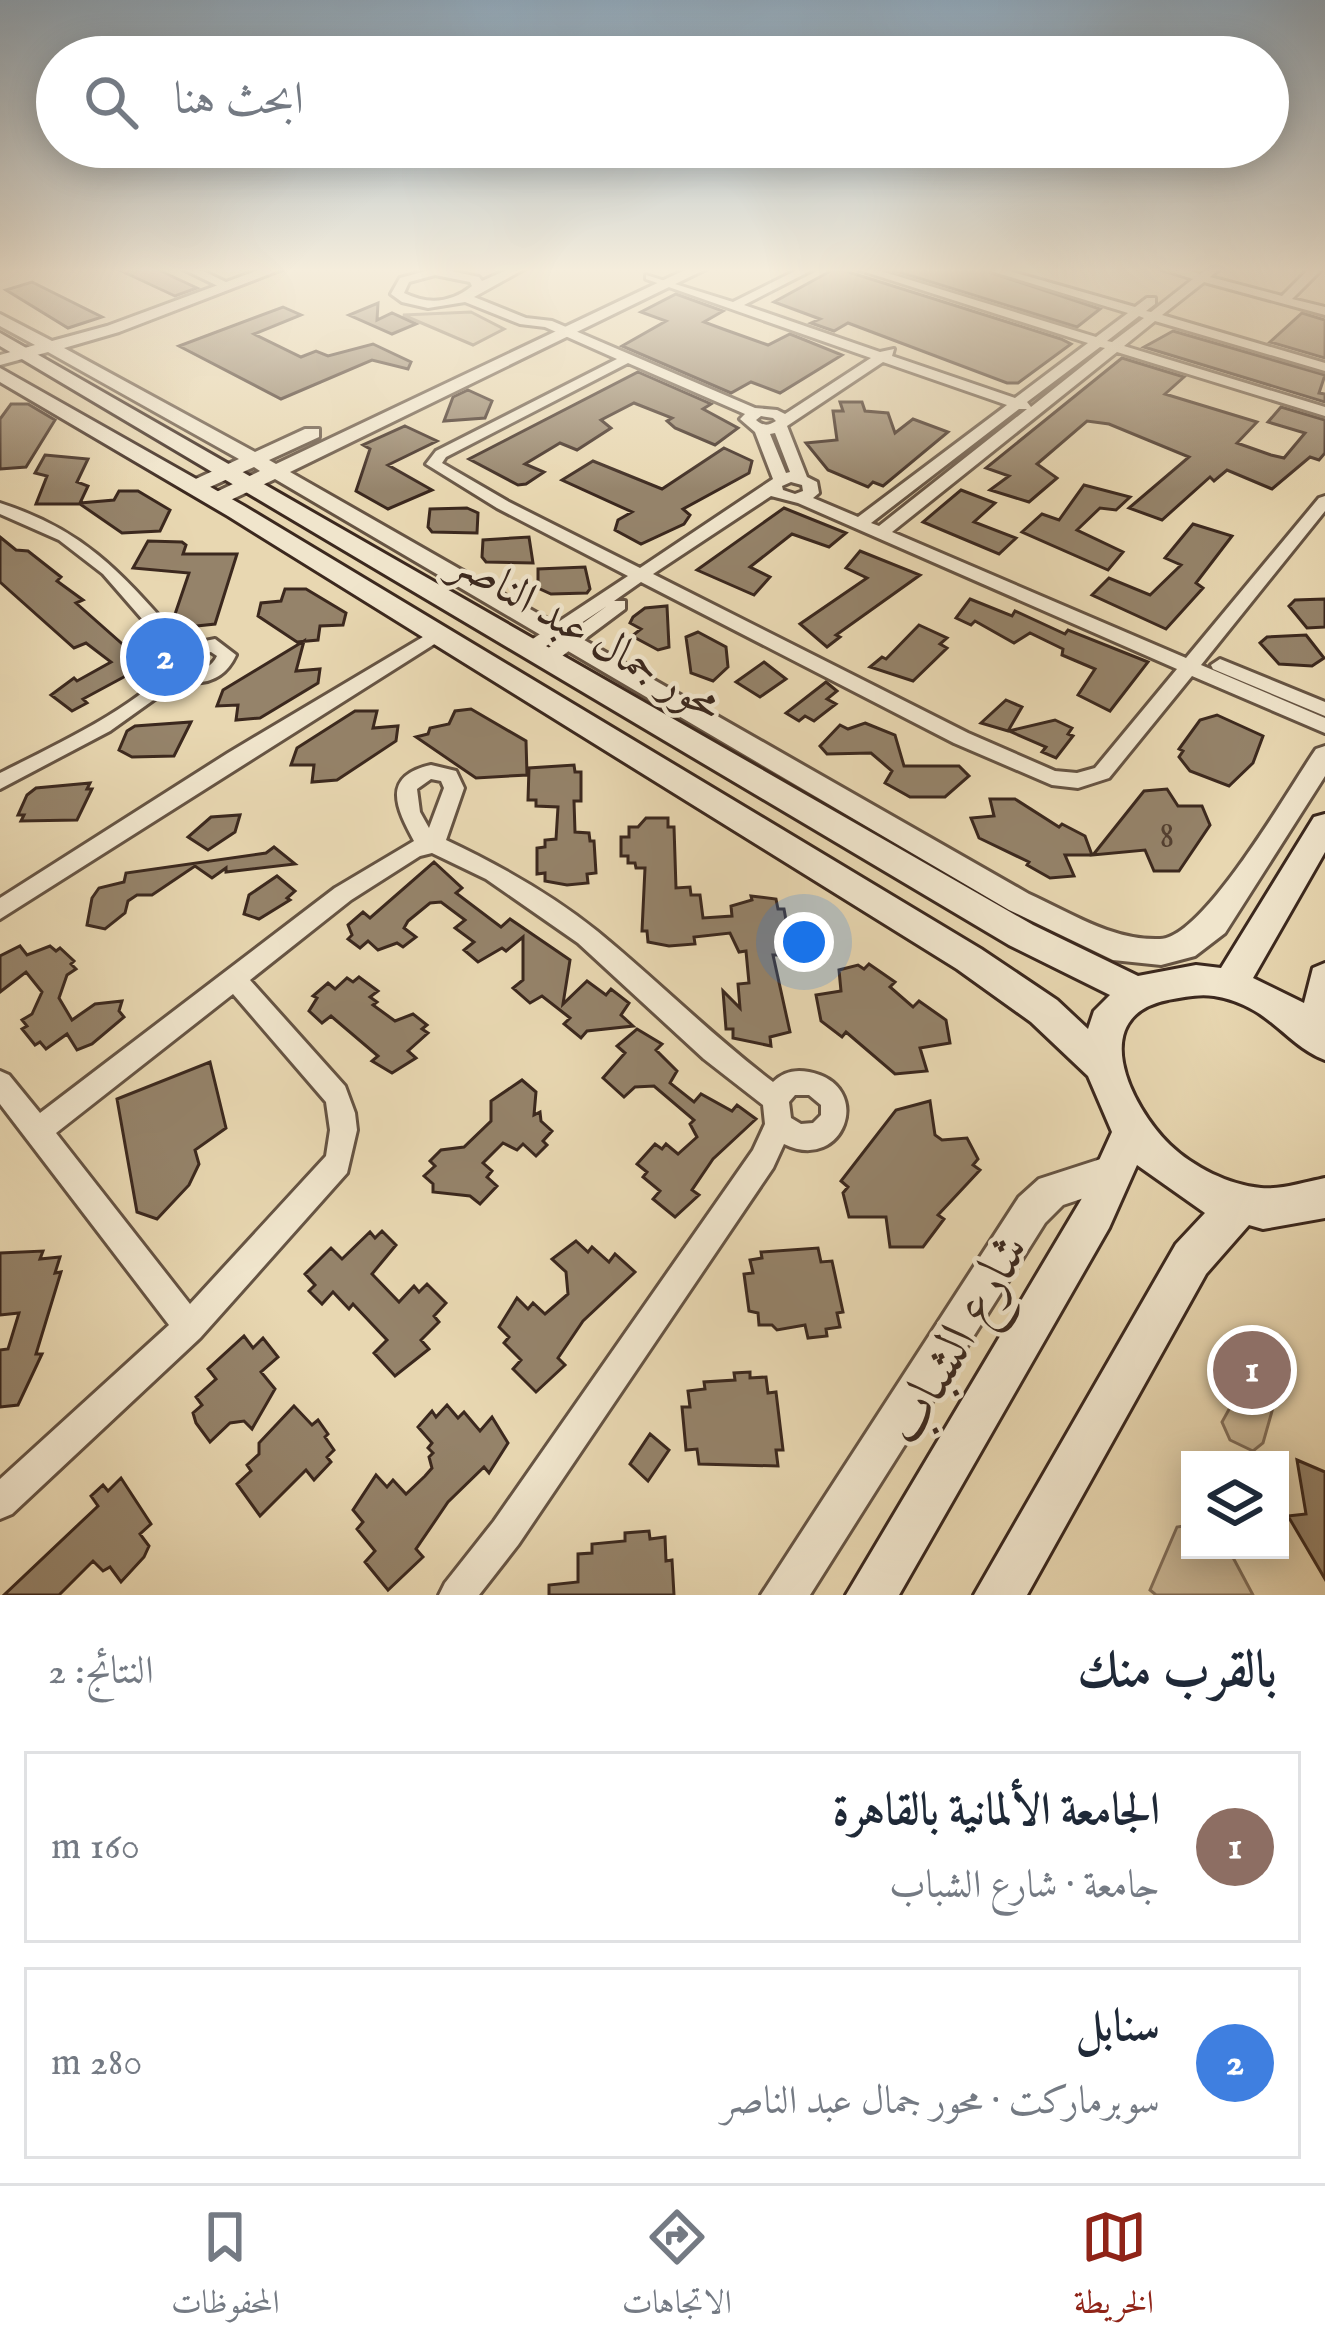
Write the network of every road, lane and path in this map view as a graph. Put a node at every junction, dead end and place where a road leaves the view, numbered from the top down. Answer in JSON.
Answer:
{"nodes":[{"id":1,"x":69,"y":342,"type":"edge"},
{"id":2,"x":85,"y":342,"type":"edge"},
{"id":3,"x":517,"y":342,"type":"edge"},
{"id":4,"x":576,"y":342,"type":"edge"},
{"id":5,"x":852,"y":342,"type":"edge"},
{"id":6,"x":1097,"y":342,"type":"edge"},
{"id":7,"x":1098,"y":342,"type":"edge"},
{"id":8,"x":1124,"y":342,"type":"edge"},
{"id":9,"x":1241,"y":342,"type":"edge"},
{"id":10,"x":1117,"y":348,"type":"junction"},
{"id":11,"x":879,"y":352,"type":"junction"},
{"id":12,"x":32,"y":354,"type":"edge"},
{"id":13,"x":621,"y":361,"type":"junction"},
{"id":14,"x":1325,"y":367,"type":"edge"},
{"id":15,"x":6,"y":382,"type":"edge"},
{"id":16,"x":1030,"y":403,"type":"junction"},
{"id":17,"x":1325,"y":412,"type":"edge"},
{"id":18,"x":779,"y":420,"type":"junction"},
{"id":19,"x":754,"y":421,"type":"junction"},
{"id":20,"x":254,"y":471,"type":"junction"},
{"id":21,"x":778,"y":487,"type":"junction"},
{"id":22,"x":804,"y":490,"type":"junction"},
{"id":23,"x":206,"y":493,"type":"junction"},
{"id":24,"x":1325,"y":501,"type":"edge"},
{"id":25,"x":0,"y":508,"type":"edge"},
{"id":26,"x":874,"y":525,"type":"junction"},
{"id":27,"x":646,"y":577,"type":"junction"},
{"id":28,"x":438,"y":634,"type":"junction"},
{"id":29,"x":549,"y":646,"type":"junction"},
{"id":30,"x":182,"y":652,"type":"junction"},
{"id":31,"x":1194,"y":661,"type":"junction"},
{"id":32,"x":178,"y":674,"type":"junction"},
{"id":33,"x":1325,"y":709,"type":"edge"},
{"id":34,"x":1325,"y":725,"type":"edge"},
{"id":35,"x":1325,"y":755,"type":"edge"},
{"id":36,"x":0,"y":782,"type":"edge"},
{"id":37,"x":1325,"y":825,"type":"edge"},
{"id":38,"x":0,"y":910,"type":"edge"},
{"id":39,"x":234,"y":978,"type":"junction"},
{"id":40,"x":1325,"y":978,"type":"edge"},
{"id":41,"x":1230,"y":985,"type":"junction"},
{"id":42,"x":1137,"y":992,"type":"junction"},
{"id":43,"x":1321,"y":1039,"type":"edge"},
{"id":44,"x":1101,"y":1064,"type":"junction"},
{"id":45,"x":0,"y":1083,"type":"edge"},
{"id":46,"x":39,"y":1130,"type":"junction"},
{"id":47,"x":1122,"y":1153,"type":"junction"},
{"id":48,"x":1241,"y":1204,"type":"junction"},
{"id":49,"x":1320,"y":1204,"type":"edge"},
{"id":50,"x":189,"y":1327,"type":"junction"},
{"id":51,"x":0,"y":1502,"type":"edge"},
{"id":52,"x":457,"y":1595,"type":"edge"},
{"id":53,"x":784,"y":1595,"type":"edge"},
{"id":54,"x":871,"y":1595,"type":"edge"},
{"id":55,"x":999,"y":1595,"type":"edge"}],
"edges":[{"from":1,"to":12,"type":"street"},
{"from":2,"to":12,"type":"street"},
{"from":3,"to":20,"type":"street"},
{"from":4,"to":13,"type":"street"},
{"from":5,"to":11,"type":"street"},
{"from":6,"to":16,"type":"street"},
{"from":7,"to":10,"type":"street"},
{"from":8,"to":10,"type":"street"},
{"from":9,"to":14,"type":"street"},
{"from":10,"to":16,"type":"street"},
{"from":10,"to":17,"type":"street"},
{"from":11,"to":16,"type":"street"},
{"from":11,"to":18,"type":"street"},
{"from":12,"to":20,"type":"main road","name":"محور جمال عبد الناصر"},
{"from":13,"to":19,"type":"street"},
{"from":13,"to":27,"type":"street"},
{"from":15,"to":23,"type":"main road","name":"محور جمال عبد الناصر"},
{"from":16,"to":26,"type":"street"},
{"from":18,"to":19,"type":"street"},
{"from":18,"to":22,"type":"street"},
{"from":19,"to":21,"type":"street"},
{"from":20,"to":23,"type":"street"},
{"from":20,"to":29,"type":"main road","name":"محور جمال عبد الناصر"},
{"from":21,"to":22,"type":"street"},
{"from":21,"to":27,"type":"street"},
{"from":22,"to":26,"type":"street"},
{"from":23,"to":28,"type":"main road","name":"محور جمال عبد الناصر"},
{"from":24,"to":31,"type":"street"},
{"from":25,"to":30,"type":"street"},
{"from":26,"to":31,"type":"street"},
{"from":27,"to":29,"type":"street"},
{"from":27,"to":31,"type":"street"},
{"from":28,"to":38,"type":"street"},
{"from":28,"to":44,"type":"main road","name":"محور جمال عبد الناصر"},
{"from":29,"to":35,"type":"street"},
{"from":29,"to":42,"type":"main road","name":"محور جمال عبد الناصر"},
{"from":30,"to":32,"type":"street"},
{"from":30,"to":32,"type":"street"},
{"from":31,"to":33,"type":"street"},
{"from":31,"to":34,"type":"street"},
{"from":32,"to":36,"type":"street"},
{"from":37,"to":41,"type":"main road"},
{"from":39,"to":46,"type":"street"},
{"from":39,"to":50,"type":"street"},
{"from":39,"to":52,"type":"street"},
{"from":40,"to":43,"type":"main road"},
{"from":41,"to":42,"type":"main road"},
{"from":41,"to":43,"type":"main road"},
{"from":42,"to":44,"type":"main road"},
{"from":44,"to":47,"type":"main road"},
{"from":45,"to":46,"type":"street"},
{"from":46,"to":50,"type":"street"},
{"from":47,"to":48,"type":"main road"},
{"from":47,"to":53,"type":"street"},
{"from":47,"to":54,"type":"main road","name":"شارع الشباب"},
{"from":48,"to":49,"type":"main road"},
{"from":48,"to":55,"type":"main road"},
{"from":50,"to":51,"type":"street"}]}
